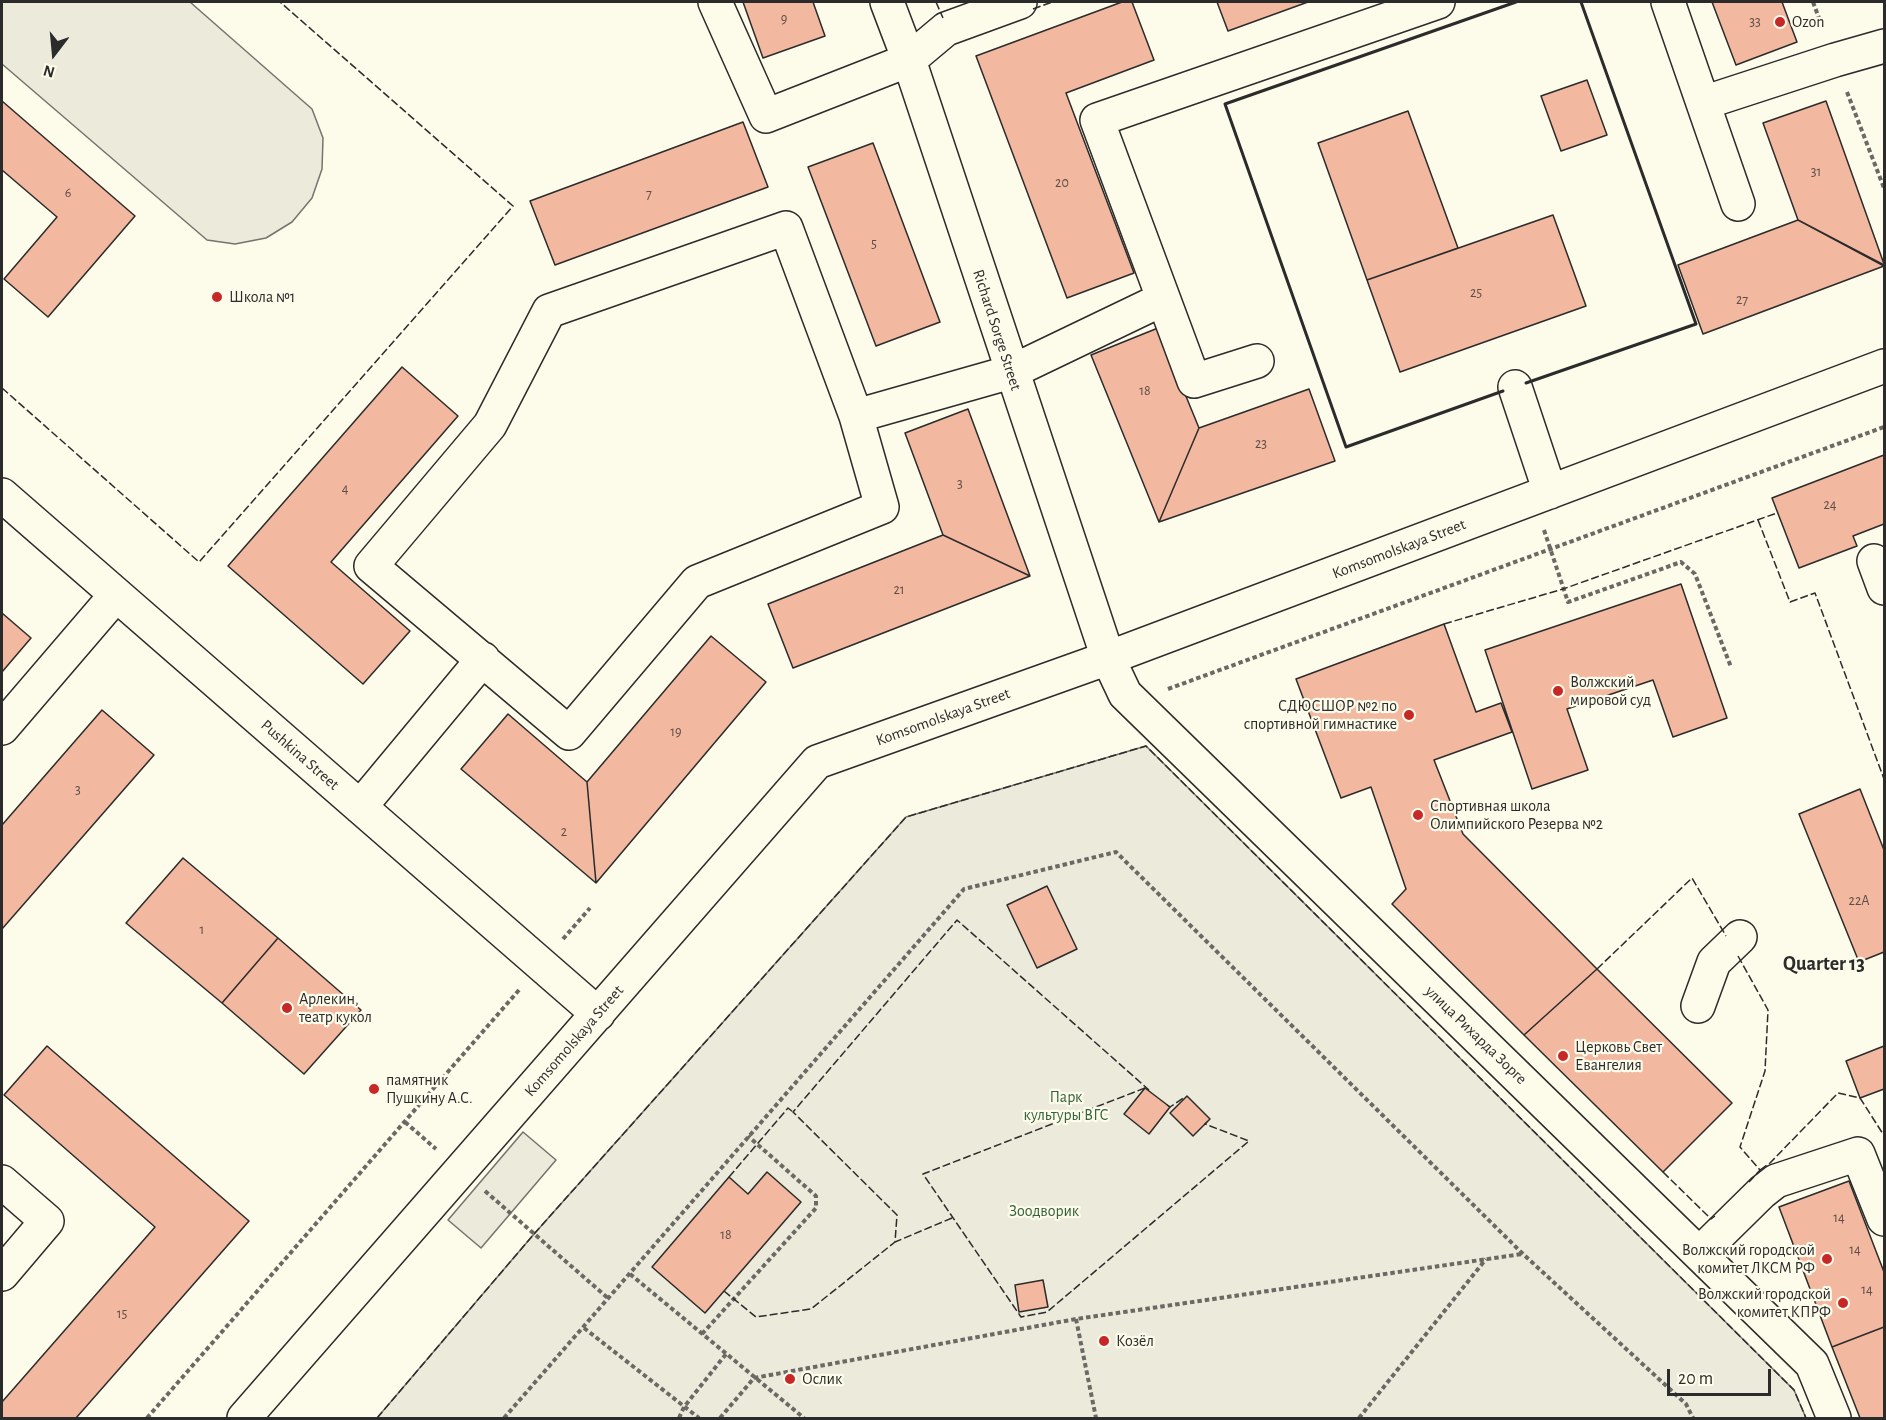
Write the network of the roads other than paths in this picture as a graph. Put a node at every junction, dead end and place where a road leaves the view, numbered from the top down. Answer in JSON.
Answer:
{"nodes":[{"id":1,"x":715,"y":2,"type":"edge"},
{"id":2,"x":887,"y":2,"type":"edge"},
{"id":3,"x":1020,"y":2,"type":"edge"},
{"id":4,"x":1438,"y":2,"type":"edge"},
{"id":5,"x":1668,"y":2,"type":"edge"},
{"id":6,"x":1884,"y":46,"type":"edge"},
{"id":7,"x":909,"y":60,"type":"junction"},
{"id":8,"x":1703,"y":103,"type":"junction"},
{"id":9,"x":1738,"y":204,"type":"dead end"},
{"id":10,"x":1163,"y":299,"type":"junction"},
{"id":11,"x":1257,"y":361,"type":"dead end"},
{"id":12,"x":1884,"y":366,"type":"edge"},
{"id":13,"x":1011,"y":372,"type":"junction"},
{"id":14,"x":1515,"y":387,"type":"dead end"},
{"id":15,"x":856,"y":416,"type":"junction"},
{"id":16,"x":2,"y":495,"type":"edge"},
{"id":17,"x":1542,"y":495,"type":"junction"},
{"id":18,"x":116,"y":595,"type":"junction"},
{"id":19,"x":1108,"y":658,"type":"junction"},
{"id":20,"x":483,"y":659,"type":"junction"},
{"id":21,"x":2,"y":728,"type":"edge"},
{"id":22,"x":360,"y":807,"type":"junction"},
{"id":23,"x":1740,"y":937,"type":"dead end"},
{"id":24,"x":1698,"y":1006,"type":"dead end"},
{"id":25,"x":598,"y":1014,"type":"junction"},
{"id":26,"x":2,"y":1182,"type":"edge"},
{"id":27,"x":1884,"y":1219,"type":"edge"},
{"id":28,"x":1700,"y":1253,"type":"junction"},
{"id":29,"x":2,"y":1274,"type":"edge"},
{"id":30,"x":244,"y":1419,"type":"edge"},
{"id":31,"x":1834,"y":1419,"type":"edge"}],
"edges":[{"from":1,"to":7,"type":"street"},
{"from":2,"to":7,"type":"street","name":"Richard Sorge Street"},
{"from":3,"to":7,"type":"street"},
{"from":4,"to":10,"type":"street"},
{"from":5,"to":8,"type":"street"},
{"from":6,"to":8,"type":"street"},
{"from":7,"to":13,"type":"street","name":"Richard Sorge Street"},
{"from":8,"to":9,"type":"street"},
{"from":10,"to":11,"type":"street"},
{"from":10,"to":13,"type":"street"},
{"from":12,"to":17,"type":"street","name":"Komsomolskaya Street"},
{"from":13,"to":15,"type":"street"},
{"from":13,"to":19,"type":"street","name":"Richard Sorge Street"},
{"from":14,"to":17,"type":"street"},
{"from":15,"to":20,"type":"street"},
{"from":15,"to":20,"type":"street"},
{"from":16,"to":18,"type":"street","name":"Pushkina Street"},
{"from":17,"to":19,"type":"street","name":"Komsomolskaya Street"},
{"from":18,"to":21,"type":"street"},
{"from":18,"to":22,"type":"street","name":"Pushkina Street"},
{"from":19,"to":25,"type":"street","name":"Komsomolskaya Street"},
{"from":19,"to":28,"type":"street","name":"улица Рихарда Зорге"},
{"from":20,"to":22,"type":"street"},
{"from":22,"to":25,"type":"street","name":"Pushkina Street"},
{"from":23,"to":24,"type":"street"},
{"from":25,"to":30,"type":"street","name":"Komsomolskaya Street"},
{"from":26,"to":29,"type":"street"},
{"from":27,"to":28,"type":"street"},
{"from":28,"to":31,"type":"street","name":"улица Рихарда Зорге"}]}
